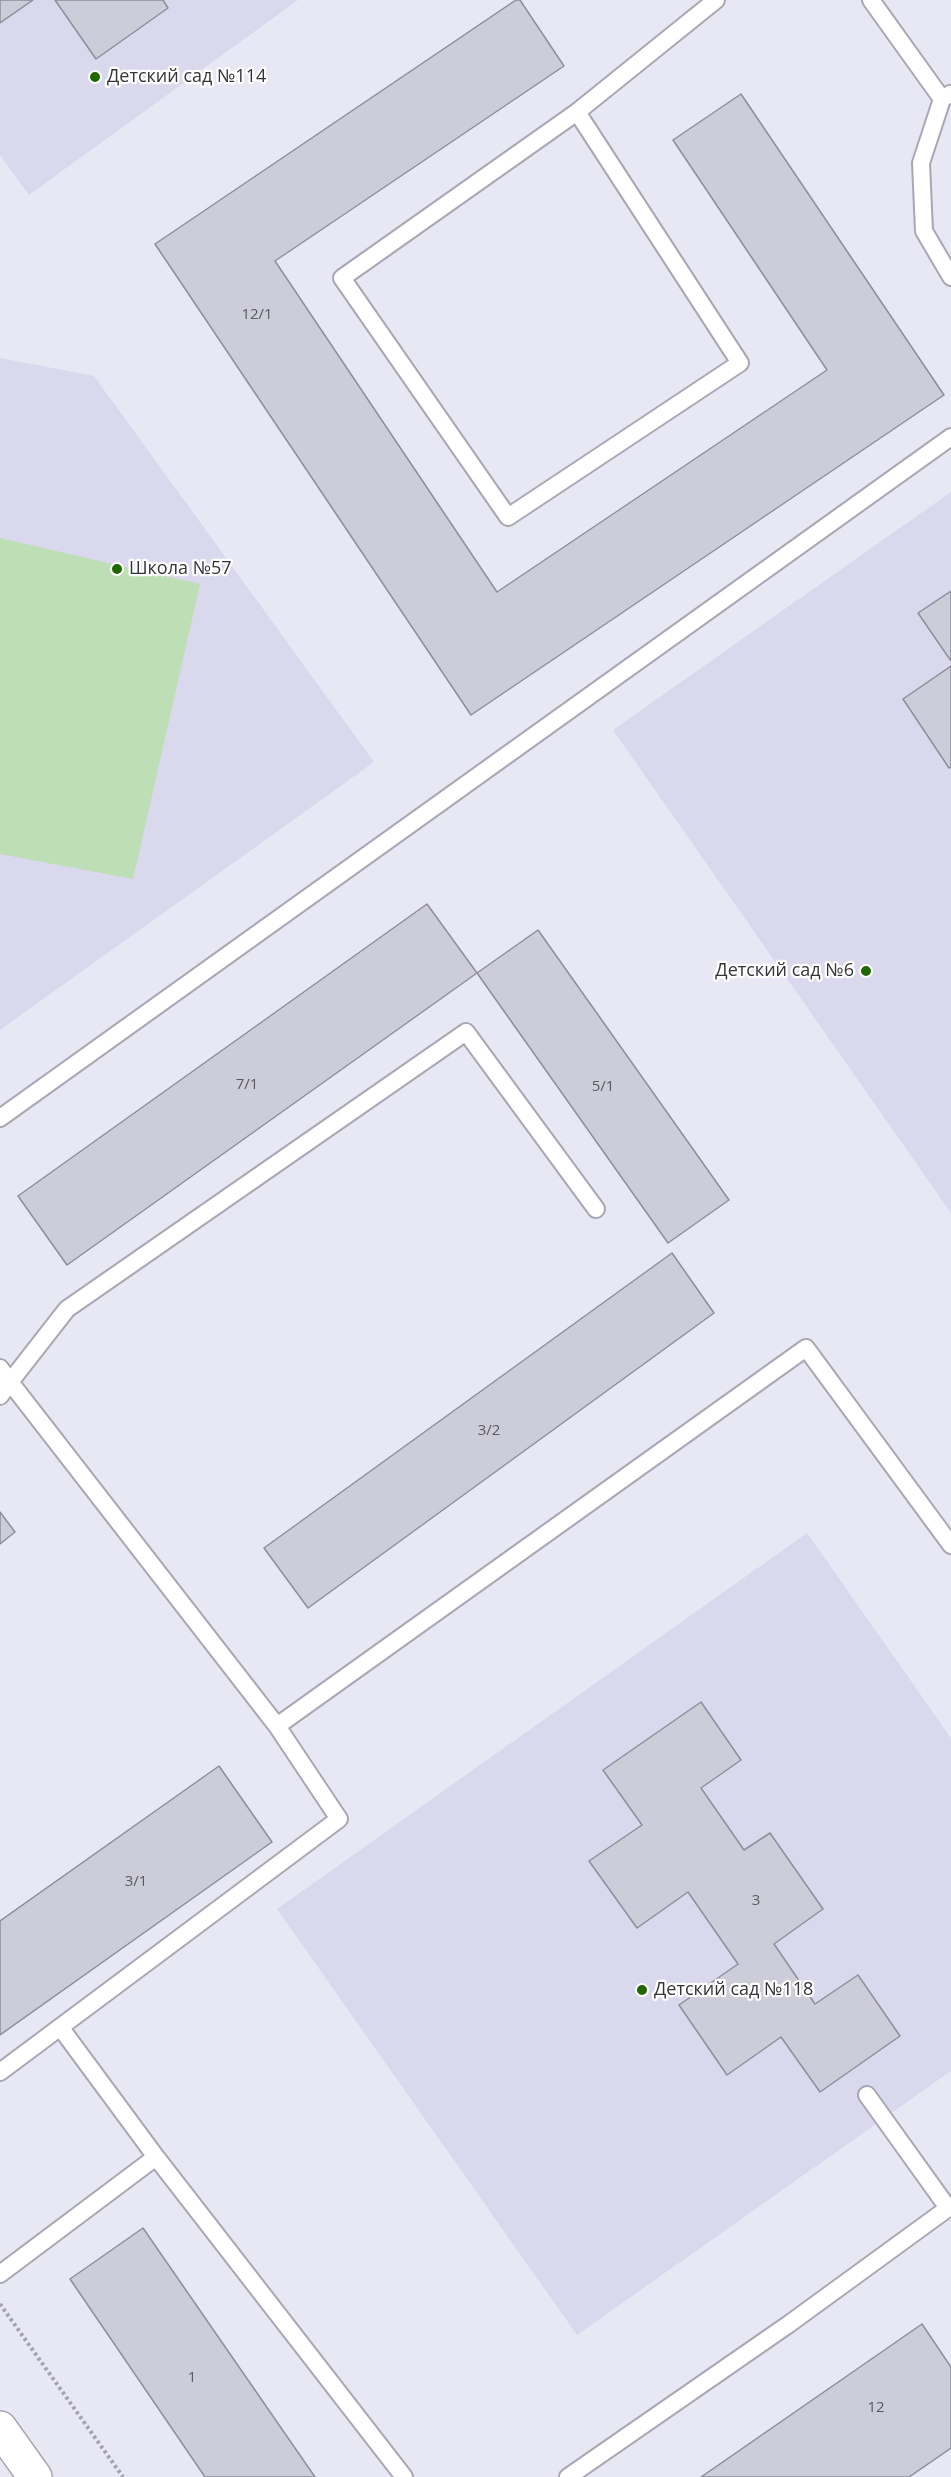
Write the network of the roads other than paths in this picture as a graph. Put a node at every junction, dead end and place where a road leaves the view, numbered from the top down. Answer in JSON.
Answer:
{"nodes":[{"id":1,"x":716,"y":0,"type":"edge"},
{"id":2,"x":870,"y":0,"type":"edge"},
{"id":3,"x":947,"y":96,"type":"edge"},
{"id":4,"x":577,"y":112,"type":"junction"},
{"id":5,"x":951,"y":278,"type":"edge"},
{"id":6,"x":951,"y":437,"type":"edge"},
{"id":7,"x":0,"y":1118,"type":"edge"},
{"id":8,"x":596,"y":1209,"type":"dead end"},
{"id":9,"x":5,"y":1375,"type":"edge"},
{"id":10,"x":0,"y":1396,"type":"edge"},
{"id":11,"x":951,"y":1545,"type":"edge"},
{"id":12,"x":277,"y":1726,"type":"junction"},
{"id":13,"x":60,"y":2027,"type":"junction"},
{"id":14,"x":0,"y":2072,"type":"edge"},
{"id":15,"x":867,"y":2095,"type":"dead end"},
{"id":16,"x":156,"y":2157,"type":"junction"},
{"id":17,"x":950,"y":2207,"type":"edge"},
{"id":18,"x":0,"y":2274,"type":"edge"},
{"id":19,"x":0,"y":2428,"type":"edge"},
{"id":20,"x":35,"y":2477,"type":"edge"},
{"id":21,"x":404,"y":2477,"type":"edge"},
{"id":22,"x":568,"y":2477,"type":"edge"}],
"edges":[{"from":1,"to":4,"type":"lane"},
{"from":2,"to":3,"type":"lane"},
{"from":3,"to":5,"type":"lane"},
{"from":4,"to":4,"type":"lane"},
{"from":6,"to":7,"type":"lane"},
{"from":8,"to":9,"type":"lane"},
{"from":9,"to":10,"type":"lane"},
{"from":9,"to":12,"type":"lane"},
{"from":11,"to":12,"type":"lane"},
{"from":12,"to":13,"type":"lane"},
{"from":13,"to":14,"type":"lane"},
{"from":13,"to":16,"type":"lane"},
{"from":15,"to":17,"type":"lane"},
{"from":16,"to":18,"type":"lane"},
{"from":16,"to":21,"type":"lane"},
{"from":17,"to":22,"type":"lane"},
{"from":19,"to":20,"type":"street"}]}
